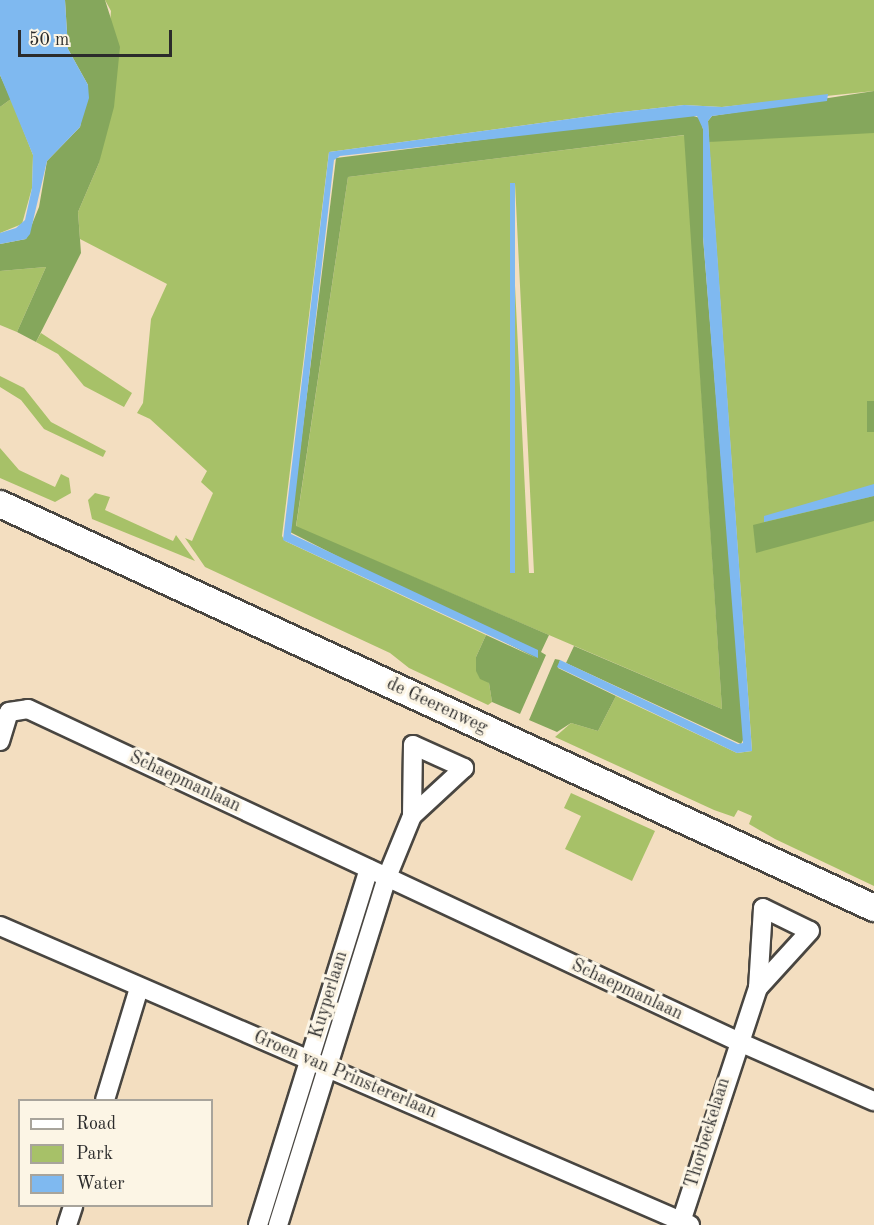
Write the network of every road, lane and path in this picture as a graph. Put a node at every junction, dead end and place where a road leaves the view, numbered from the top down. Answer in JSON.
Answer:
{"nodes":[{"id":1,"x":0,"y":504,"type":"edge"},
{"id":2,"x":0,"y":741,"type":"edge"},
{"id":3,"x":412,"y":816,"type":"dead end"},
{"id":4,"x":369,"y":869,"type":"junction"},
{"id":5,"x":387,"y":877,"type":"junction"},
{"id":6,"x":874,"y":909,"type":"edge"},
{"id":7,"x":0,"y":926,"type":"edge"},
{"id":8,"x":139,"y":988,"type":"junction"},
{"id":9,"x":758,"y":988,"type":"dead end"},
{"id":10,"x":737,"y":1041,"type":"junction"},
{"id":11,"x":309,"y":1059,"type":"junction"},
{"id":12,"x":326,"y":1067,"type":"junction"},
{"id":13,"x":106,"y":1099,"type":"edge"},
{"id":14,"x":874,"y":1101,"type":"edge"},
{"id":15,"x":73,"y":1207,"type":"edge"},
{"id":16,"x":684,"y":1224,"type":"edge"},
{"id":17,"x":67,"y":1225,"type":"edge"},
{"id":18,"x":258,"y":1225,"type":"edge"},
{"id":19,"x":278,"y":1225,"type":"edge"}],
"edges":[{"from":1,"to":6,"type":"main road","name":"de Geerenweg"},
{"from":2,"to":4,"type":"street","name":"Schaepmanlaan"},
{"from":3,"to":5,"type":"street"},
{"from":4,"to":5,"type":"street","name":"Schaepmanlaan"},
{"from":4,"to":11,"type":"street","name":"Kuyperlaan"},
{"from":5,"to":10,"type":"street","name":"Schaepmanlaan"},
{"from":5,"to":12,"type":"street","name":"Kuyperlaan"},
{"from":7,"to":8,"type":"street","name":"Groen van Prinstererlaan"},
{"from":8,"to":11,"type":"street","name":"Groen van Prinstererlaan"},
{"from":8,"to":13,"type":"street"},
{"from":9,"to":10,"type":"street"},
{"from":10,"to":14,"type":"street","name":"Schaepmanlaan"},
{"from":10,"to":16,"type":"street","name":"Thorbeckelaan"},
{"from":11,"to":12,"type":"street","name":"Groen van Prinstererlaan"},
{"from":11,"to":18,"type":"street","name":"Kuyperlaan"},
{"from":12,"to":16,"type":"street","name":"Groen van Prinstererlaan"},
{"from":12,"to":19,"type":"street","name":"Kuyperlaan"},
{"from":15,"to":17,"type":"street"}]}
